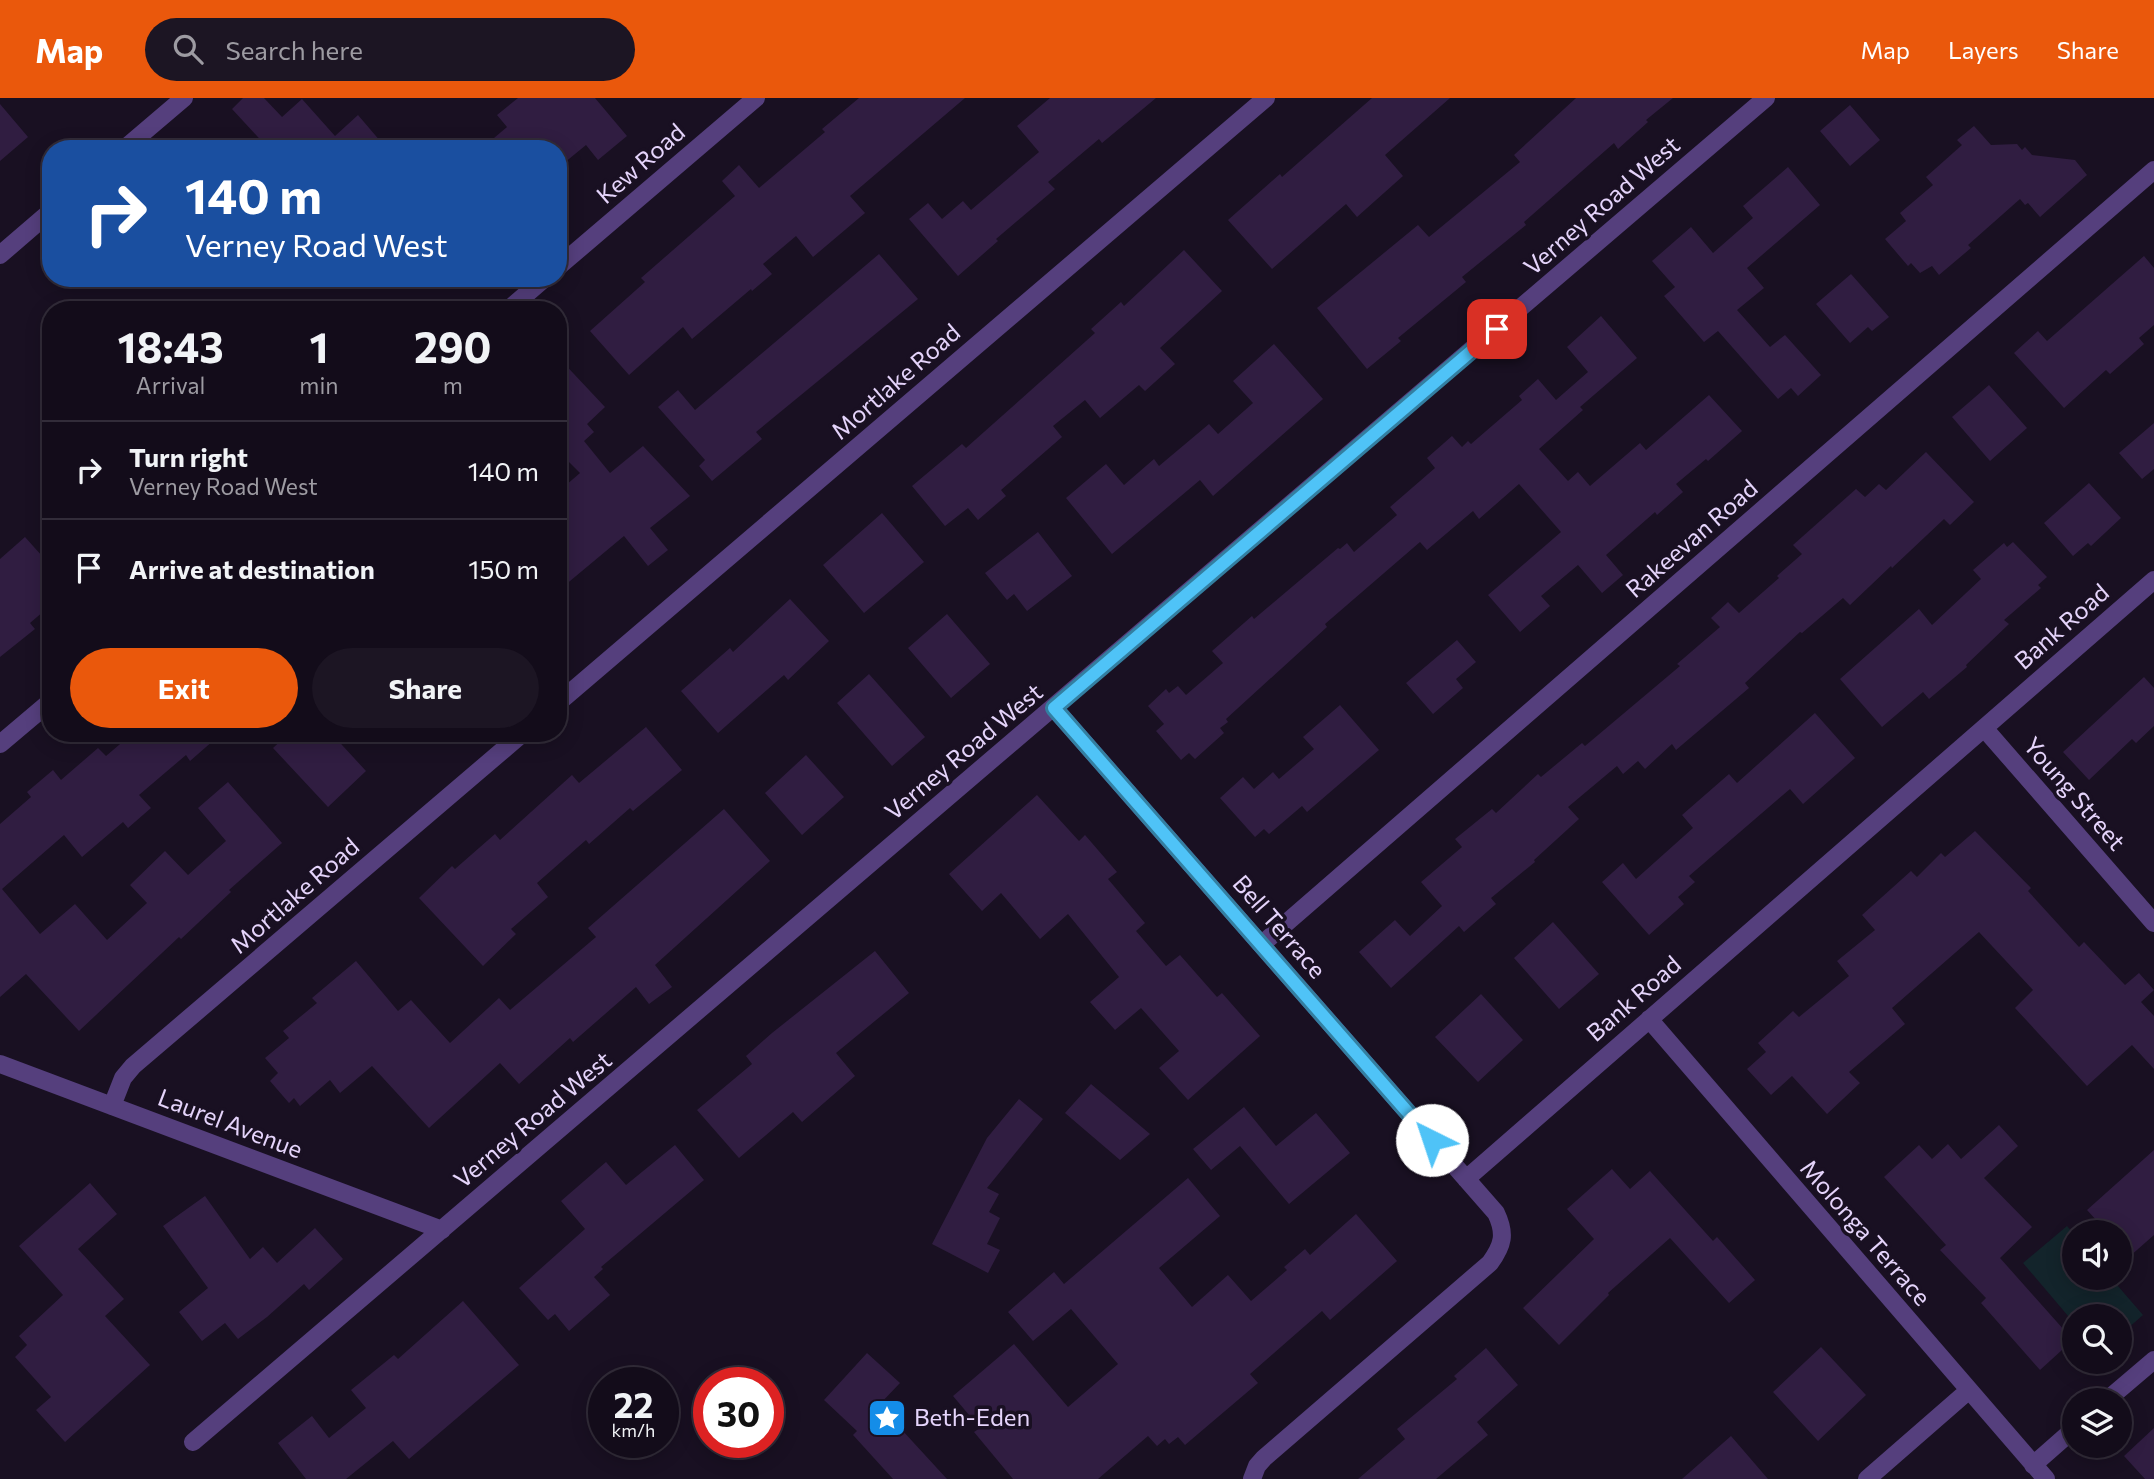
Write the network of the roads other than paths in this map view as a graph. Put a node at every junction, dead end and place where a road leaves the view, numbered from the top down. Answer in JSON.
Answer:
{"nodes":[{"id":1,"x":184,"y":98,"type":"edge"},
{"id":2,"x":756,"y":98,"type":"edge"},
{"id":3,"x":1266,"y":98,"type":"edge"},
{"id":4,"x":1766,"y":98,"type":"edge"},
{"id":5,"x":135,"y":140,"type":"edge"},
{"id":6,"x":2154,"y":170,"type":"edge"},
{"id":7,"x":42,"y":219,"type":"edge"},
{"id":8,"x":0,"y":255,"type":"edge"},
{"id":9,"x":567,"y":259,"type":"edge"},
{"id":10,"x":535,"y":287,"type":"edge"},
{"id":11,"x":519,"y":301,"type":"edge"},
{"id":12,"x":2154,"y":580,"type":"edge"},
{"id":13,"x":567,"y":695,"type":"edge"},
{"id":14,"x":1054,"y":708,"type":"junction"},
{"id":15,"x":42,"y":709,"type":"edge"},
{"id":16,"x":1984,"y":728,"type":"junction"},
{"id":17,"x":512,"y":742,"type":"edge"},
{"id":18,"x":0,"y":744,"type":"edge"},
{"id":19,"x":2154,"y":923,"type":"edge"},
{"id":20,"x":1262,"y":944,"type":"junction"},
{"id":21,"x":1649,"y":1019,"type":"junction"},
{"id":22,"x":0,"y":1064,"type":"edge"},
{"id":23,"x":112,"y":1106,"type":"junction"},
{"id":24,"x":1466,"y":1179,"type":"junction"},
{"id":25,"x":442,"y":1230,"type":"junction"},
{"id":26,"x":2154,"y":1360,"type":"edge"},
{"id":27,"x":2122,"y":1388,"type":"edge"},
{"id":28,"x":1968,"y":1391,"type":"junction"},
{"id":29,"x":194,"y":1442,"type":"dead end"},
{"id":30,"x":2062,"y":1444,"type":"edge"},
{"id":31,"x":2040,"y":1472,"type":"edge"},
{"id":32,"x":1252,"y":1479,"type":"edge"},
{"id":33,"x":1867,"y":1479,"type":"edge"}],
"edges":[{"from":1,"to":5,"type":"street"},
{"from":2,"to":9,"type":"street","name":"Kew Road"},
{"from":3,"to":13,"type":"street","name":"Mortlake Road"},
{"from":4,"to":14,"type":"street","name":"Verney Road West"},
{"from":6,"to":20,"type":"street","name":"Rakeevan Road"},
{"from":7,"to":8,"type":"street"},
{"from":10,"to":11,"type":"street"},
{"from":12,"to":16,"type":"street","name":"Bank Road"},
{"from":14,"to":20,"type":"street","name":"Bell Terrace"},
{"from":14,"to":25,"type":"street","name":"Verney Road West"},
{"from":15,"to":18,"type":"street"},
{"from":16,"to":19,"type":"street","name":"Young Street"},
{"from":16,"to":21,"type":"street","name":"Bank Road"},
{"from":17,"to":23,"type":"street","name":"Mortlake Road"},
{"from":20,"to":24,"type":"street","name":"Bell Terrace"},
{"from":21,"to":24,"type":"street","name":"Bank Road"},
{"from":21,"to":28,"type":"street","name":"Molonga Terrace"},
{"from":22,"to":23,"type":"street","name":"Laurel Avenue"},
{"from":23,"to":25,"type":"street","name":"Laurel Avenue"},
{"from":24,"to":32,"type":"street"},
{"from":25,"to":29,"type":"street","name":"Verney Road West"},
{"from":26,"to":27,"type":"street"},
{"from":28,"to":31,"type":"street","name":"Molonga Terrace"},
{"from":28,"to":33,"type":"street"},
{"from":30,"to":31,"type":"street"}]}
